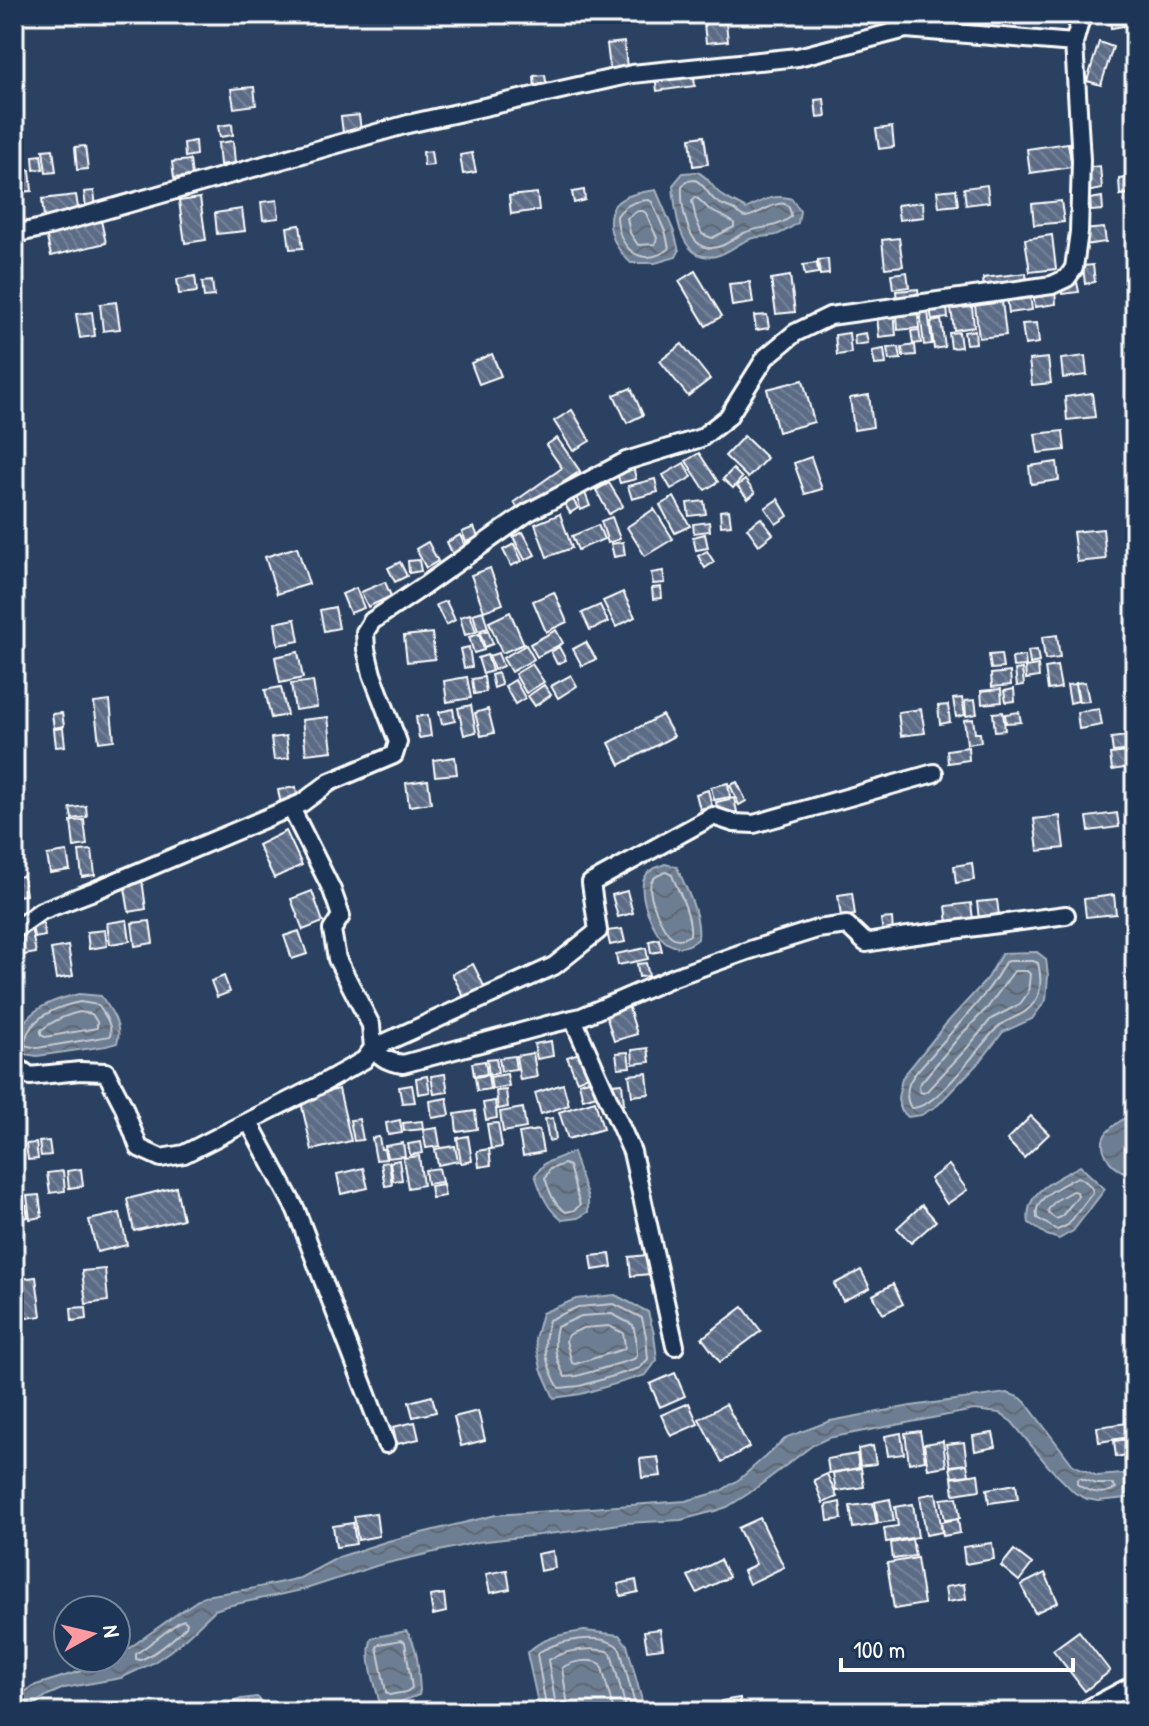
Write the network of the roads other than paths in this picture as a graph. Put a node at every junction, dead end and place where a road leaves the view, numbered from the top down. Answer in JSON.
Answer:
{"nodes":[{"id":1,"x":1082,"y":14,"type":"edge"},
{"id":2,"x":1074,"y":43,"type":"junction"},
{"id":3,"x":14,"y":234,"type":"edge"},
{"id":4,"x":934,"y":773,"type":"dead end"},
{"id":5,"x":291,"y":808,"type":"junction"},
{"id":6,"x":1066,"y":915,"type":"dead end"},
{"id":7,"x":14,"y":930,"type":"edge"},
{"id":8,"x":573,"y":1019,"type":"junction"},
{"id":9,"x":373,"y":1048,"type":"junction"},
{"id":10,"x":14,"y":1062,"type":"edge"},
{"id":11,"x":249,"y":1122,"type":"junction"},
{"id":12,"x":675,"y":1346,"type":"dead end"},
{"id":13,"x":386,"y":1444,"type":"dead end"},
{"id":14,"x":1135,"y":1684,"type":"edge"},
{"id":15,"x":1082,"y":1712,"type":"edge"}],
"edges":[{"from":1,"to":2,"type":"street"},
{"from":2,"to":3,"type":"street"},
{"from":2,"to":5,"type":"street"},
{"from":4,"to":9,"type":"street"},
{"from":5,"to":7,"type":"street"},
{"from":5,"to":9,"type":"street"},
{"from":6,"to":8,"type":"street"},
{"from":8,"to":9,"type":"street"},
{"from":8,"to":12,"type":"street"},
{"from":9,"to":11,"type":"street"},
{"from":10,"to":11,"type":"street"},
{"from":11,"to":13,"type":"street"},
{"from":14,"to":15,"type":"street"}]}
